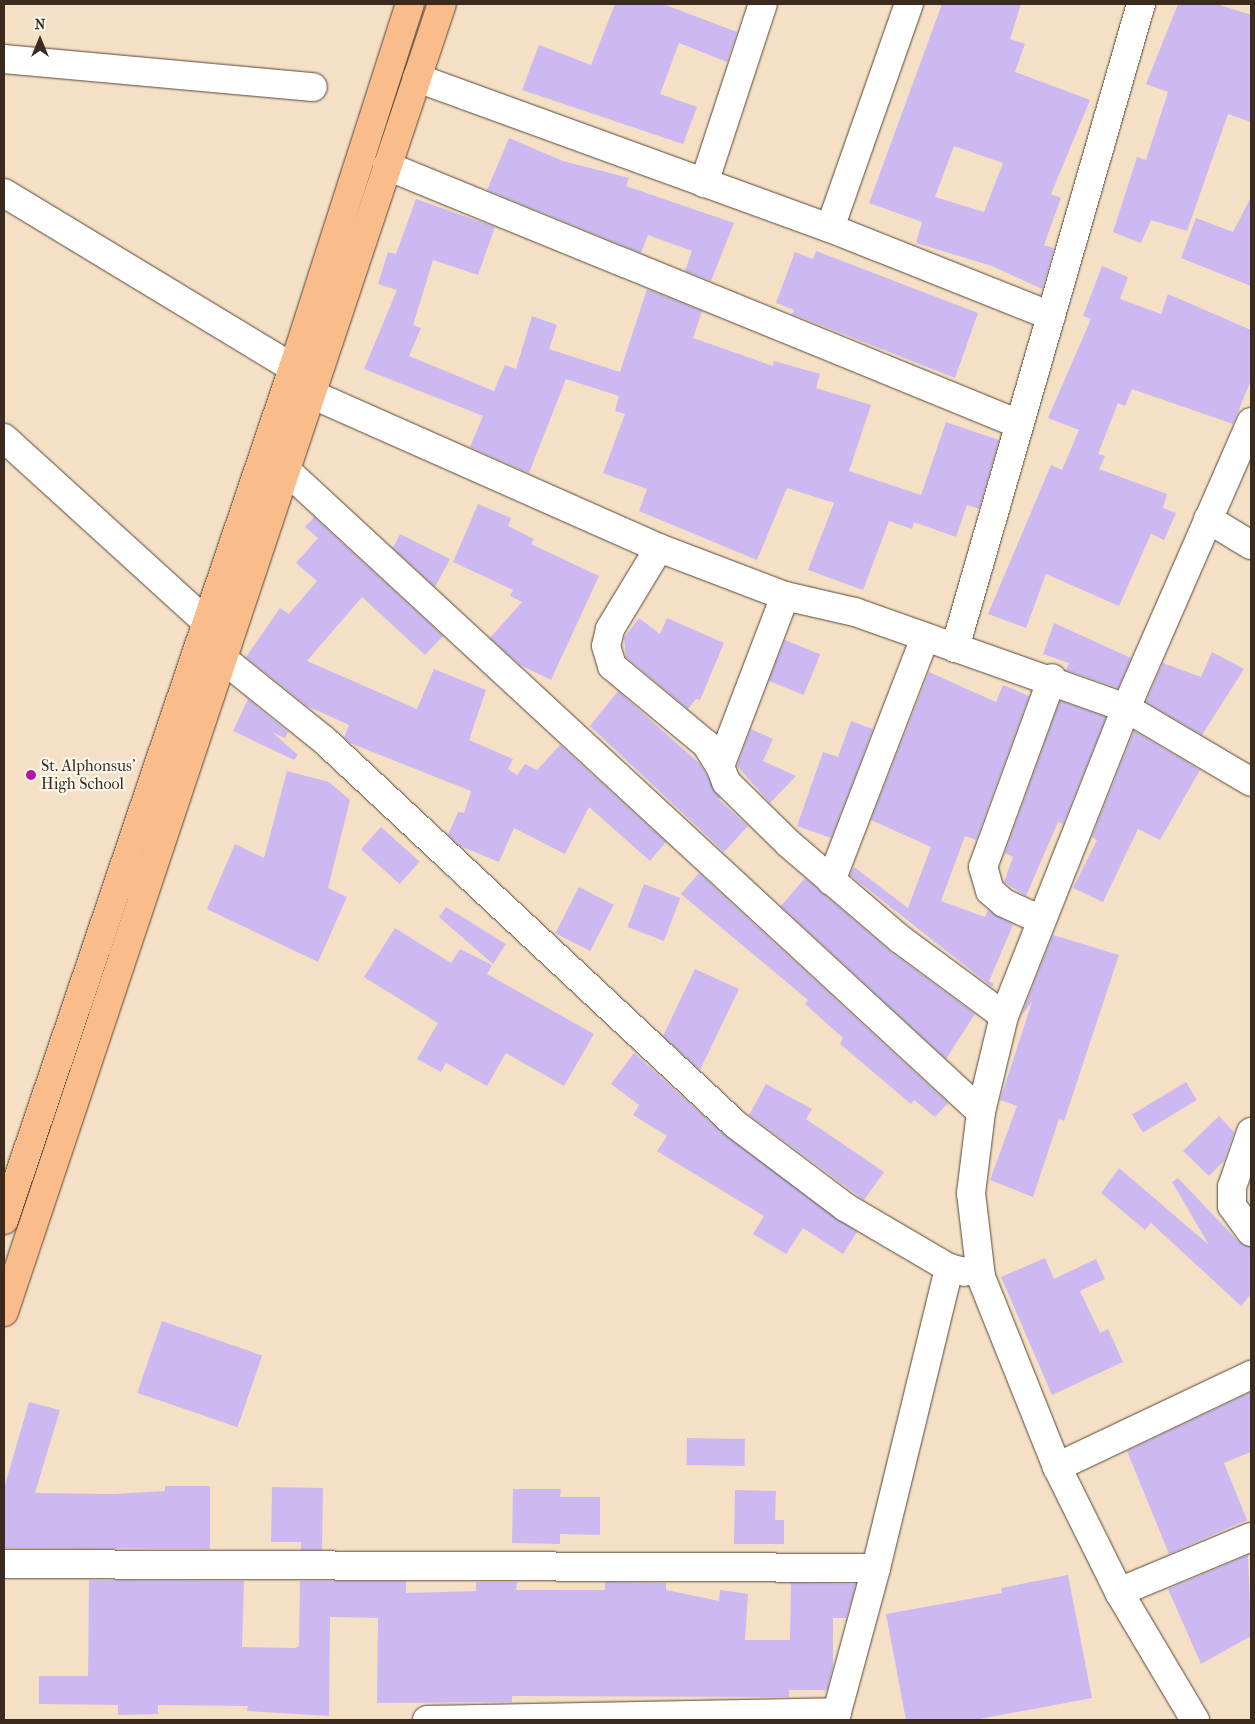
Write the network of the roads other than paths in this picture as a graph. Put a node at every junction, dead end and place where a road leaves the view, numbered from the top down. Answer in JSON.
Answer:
{"nodes":[{"id":1,"x":410,"y":4,"type":"edge"},
{"id":2,"x":442,"y":4,"type":"edge"},
{"id":3,"x":763,"y":4,"type":"edge"},
{"id":4,"x":909,"y":4,"type":"edge"},
{"id":5,"x":1141,"y":4,"type":"edge"},
{"id":6,"x":4,"y":58,"type":"edge"},
{"id":7,"x":417,"y":78,"type":"junction"},
{"id":8,"x":312,"y":87,"type":"dead end"},
{"id":9,"x":387,"y":166,"type":"junction"},
{"id":10,"x":704,"y":183,"type":"junction"},
{"id":11,"x":4,"y":193,"type":"edge"},
{"id":12,"x":830,"y":228,"type":"junction"},
{"id":13,"x":1051,"y":316,"type":"junction"},
{"id":14,"x":293,"y":368,"type":"junction"},
{"id":15,"x":309,"y":393,"type":"junction"},
{"id":16,"x":1251,"y":422,"type":"edge"},
{"id":17,"x":1019,"y":424,"type":"junction"},
{"id":18,"x":4,"y":438,"type":"edge"},
{"id":19,"x":286,"y":470,"type":"junction"},
{"id":20,"x":1208,"y":519,"type":"junction"},
{"id":21,"x":1251,"y":545,"type":"edge"},
{"id":22,"x":659,"y":548,"type":"junction"},
{"id":23,"x":785,"y":596,"type":"junction"},
{"id":24,"x":205,"y":621,"type":"junction"},
{"id":25,"x":925,"y":637,"type":"junction"},
{"id":26,"x":955,"y":648,"type":"junction"},
{"id":27,"x":222,"y":658,"type":"junction"},
{"id":28,"x":1052,"y":678,"type":"junction"},
{"id":29,"x":1126,"y":708,"type":"junction"},
{"id":30,"x":720,"y":766,"type":"junction"},
{"id":31,"x":1251,"y":782,"type":"edge"},
{"id":32,"x":831,"y":881,"type":"junction"},
{"id":33,"x":1041,"y":920,"type":"junction"},
{"id":34,"x":1004,"y":1016,"type":"junction"},
{"id":35,"x":981,"y":1112,"type":"junction"},
{"id":36,"x":1251,"y":1132,"type":"edge"},
{"id":37,"x":4,"y":1220,"type":"edge"},
{"id":38,"x":1251,"y":1232,"type":"edge"},
{"id":39,"x":949,"y":1268,"type":"junction"},
{"id":40,"x":981,"y":1277,"type":"junction"},
{"id":41,"x":4,"y":1312,"type":"edge"},
{"id":42,"x":1251,"y":1375,"type":"edge"},
{"id":43,"x":1057,"y":1467,"type":"junction"},
{"id":44,"x":1251,"y":1537,"type":"edge"},
{"id":45,"x":4,"y":1564,"type":"edge"},
{"id":46,"x":876,"y":1568,"type":"junction"},
{"id":47,"x":1119,"y":1592,"type":"junction"},
{"id":48,"x":836,"y":1716,"type":"edge"},
{"id":49,"x":427,"y":1720,"type":"edge"},
{"id":50,"x":1195,"y":1720,"type":"edge"}],
"edges":[{"from":1,"to":14,"type":"highway"},
{"from":2,"to":7,"type":"highway"},
{"from":3,"to":10,"type":"street"},
{"from":4,"to":12,"type":"street"},
{"from":5,"to":13,"type":"street"},
{"from":6,"to":8,"type":"street"},
{"from":7,"to":9,"type":"highway"},
{"from":7,"to":10,"type":"street"},
{"from":9,"to":15,"type":"highway"},
{"from":9,"to":17,"type":"street"},
{"from":10,"to":12,"type":"street"},
{"from":11,"to":14,"type":"street"},
{"from":12,"to":13,"type":"street"},
{"from":13,"to":17,"type":"street"},
{"from":14,"to":24,"type":"highway"},
{"from":15,"to":19,"type":"highway"},
{"from":15,"to":22,"type":"street"},
{"from":16,"to":20,"type":"street"},
{"from":17,"to":26,"type":"street"},
{"from":18,"to":24,"type":"street"},
{"from":19,"to":27,"type":"highway"},
{"from":19,"to":35,"type":"street"},
{"from":20,"to":21,"type":"street"},
{"from":20,"to":29,"type":"street"},
{"from":22,"to":23,"type":"street"},
{"from":22,"to":30,"type":"street"},
{"from":23,"to":25,"type":"street"},
{"from":23,"to":30,"type":"street"},
{"from":24,"to":37,"type":"highway"},
{"from":25,"to":26,"type":"street"},
{"from":25,"to":32,"type":"street"},
{"from":26,"to":28,"type":"street"},
{"from":27,"to":39,"type":"street"},
{"from":27,"to":41,"type":"highway"},
{"from":28,"to":29,"type":"street"},
{"from":28,"to":33,"type":"street"},
{"from":29,"to":31,"type":"street"},
{"from":29,"to":33,"type":"street"},
{"from":30,"to":32,"type":"street"},
{"from":32,"to":34,"type":"street"},
{"from":33,"to":34,"type":"street"},
{"from":34,"to":35,"type":"street"},
{"from":35,"to":40,"type":"street"},
{"from":36,"to":38,"type":"street"},
{"from":39,"to":40,"type":"street"},
{"from":39,"to":46,"type":"street"},
{"from":40,"to":43,"type":"street"},
{"from":42,"to":43,"type":"street"},
{"from":43,"to":47,"type":"street"},
{"from":44,"to":47,"type":"street"},
{"from":45,"to":46,"type":"street"},
{"from":46,"to":48,"type":"street"},
{"from":47,"to":50,"type":"street"},
{"from":48,"to":49,"type":"street"}]}
